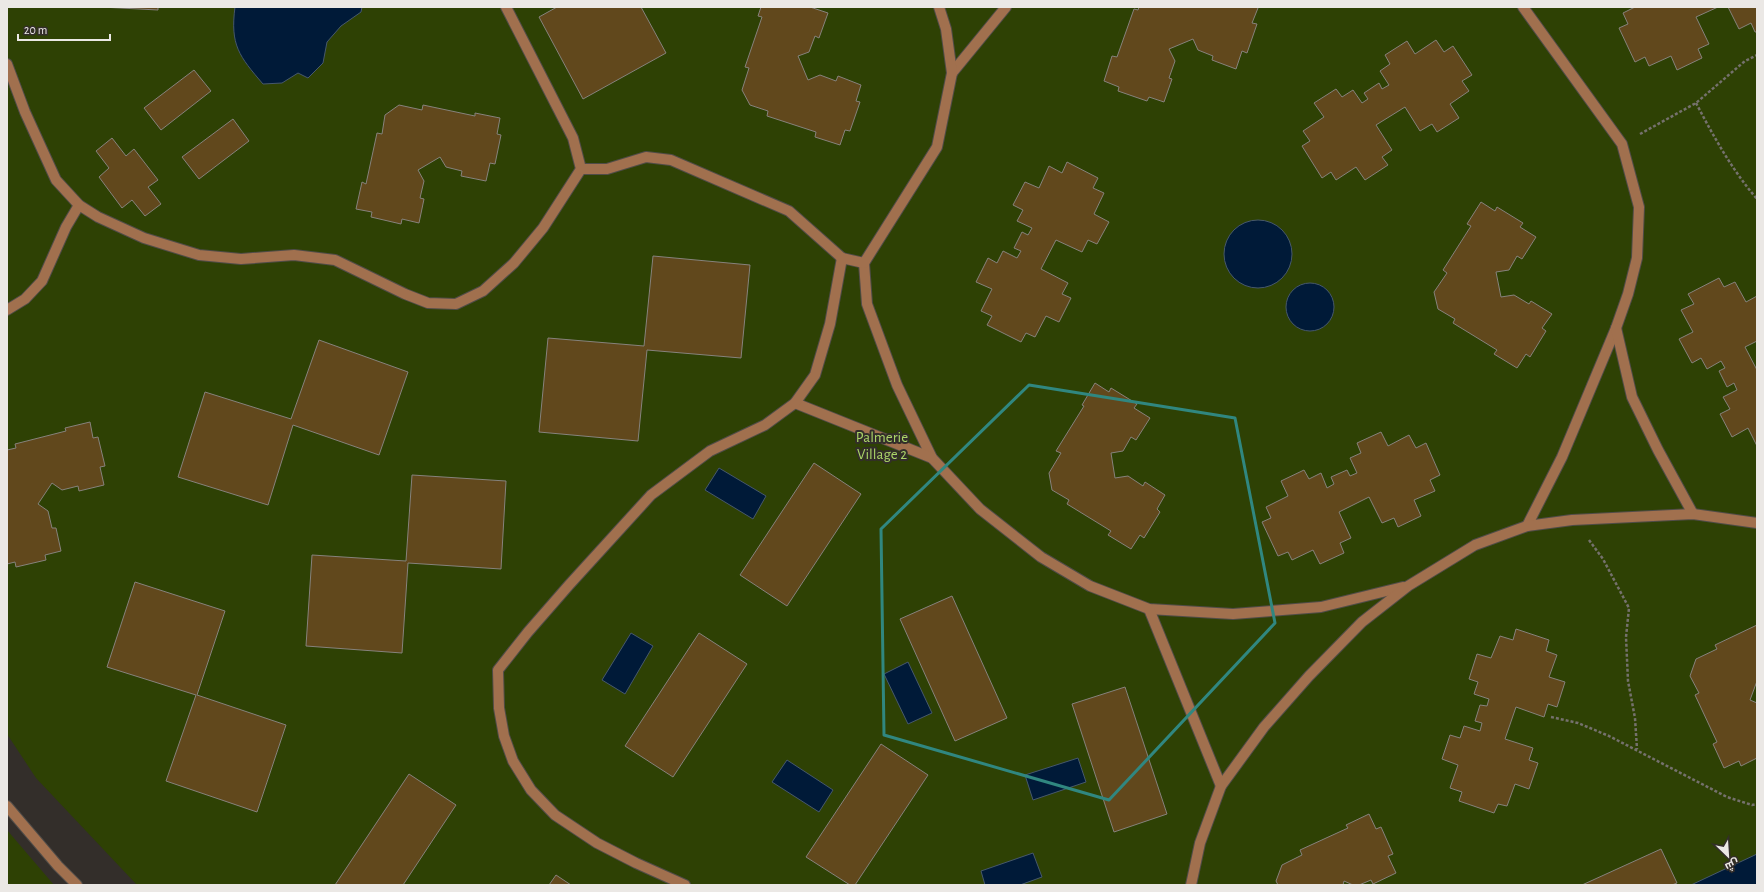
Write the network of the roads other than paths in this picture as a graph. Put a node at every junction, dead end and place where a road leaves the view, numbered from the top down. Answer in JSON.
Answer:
{"nodes":[{"id":1,"x":506,"y":7,"type":"edge"},
{"id":2,"x":939,"y":7,"type":"edge"},
{"id":3,"x":1006,"y":7,"type":"edge"},
{"id":4,"x":1523,"y":7,"type":"edge"},
{"id":5,"x":7,"y":64,"type":"edge"},
{"id":6,"x":952,"y":73,"type":"junction"},
{"id":7,"x":581,"y":169,"type":"junction"},
{"id":8,"x":79,"y":205,"type":"junction"},
{"id":9,"x":842,"y":258,"type":"junction"},
{"id":10,"x":864,"y":263,"type":"junction"},
{"id":11,"x":7,"y":310,"type":"edge"},
{"id":12,"x":1616,"y":328,"type":"junction"},
{"id":13,"x":795,"y":403,"type":"junction"},
{"id":14,"x":932,"y":458,"type":"junction"},
{"id":15,"x":1693,"y":514,"type":"junction"},
{"id":16,"x":1757,"y":523,"type":"edge"},
{"id":17,"x":1527,"y":526,"type":"junction"},
{"id":18,"x":1408,"y":586,"type":"junction"},
{"id":19,"x":1149,"y":609,"type":"junction"},
{"id":20,"x":1221,"y":786,"type":"junction"},
{"id":21,"x":7,"y":806,"type":"edge"},
{"id":22,"x":77,"y":885,"type":"edge"},
{"id":23,"x":685,"y":885,"type":"edge"},
{"id":24,"x":1191,"y":885,"type":"edge"}],
"edges":[{"from":1,"to":7,"type":"street"},
{"from":2,"to":6,"type":"street"},
{"from":3,"to":6,"type":"street"},
{"from":4,"to":12,"type":"street"},
{"from":5,"to":8,"type":"street"},
{"from":6,"to":10,"type":"street"},
{"from":7,"to":8,"type":"street"},
{"from":7,"to":9,"type":"street"},
{"from":8,"to":11,"type":"street"},
{"from":9,"to":10,"type":"street"},
{"from":9,"to":13,"type":"street"},
{"from":10,"to":14,"type":"street"},
{"from":12,"to":15,"type":"street"},
{"from":12,"to":17,"type":"street"},
{"from":13,"to":14,"type":"street"},
{"from":13,"to":23,"type":"street"},
{"from":14,"to":19,"type":"street"},
{"from":15,"to":16,"type":"street"},
{"from":15,"to":17,"type":"street"},
{"from":17,"to":18,"type":"street"},
{"from":18,"to":19,"type":"street"},
{"from":18,"to":20,"type":"street"},
{"from":19,"to":20,"type":"street"},
{"from":20,"to":24,"type":"street"},
{"from":21,"to":22,"type":"street"}]}
